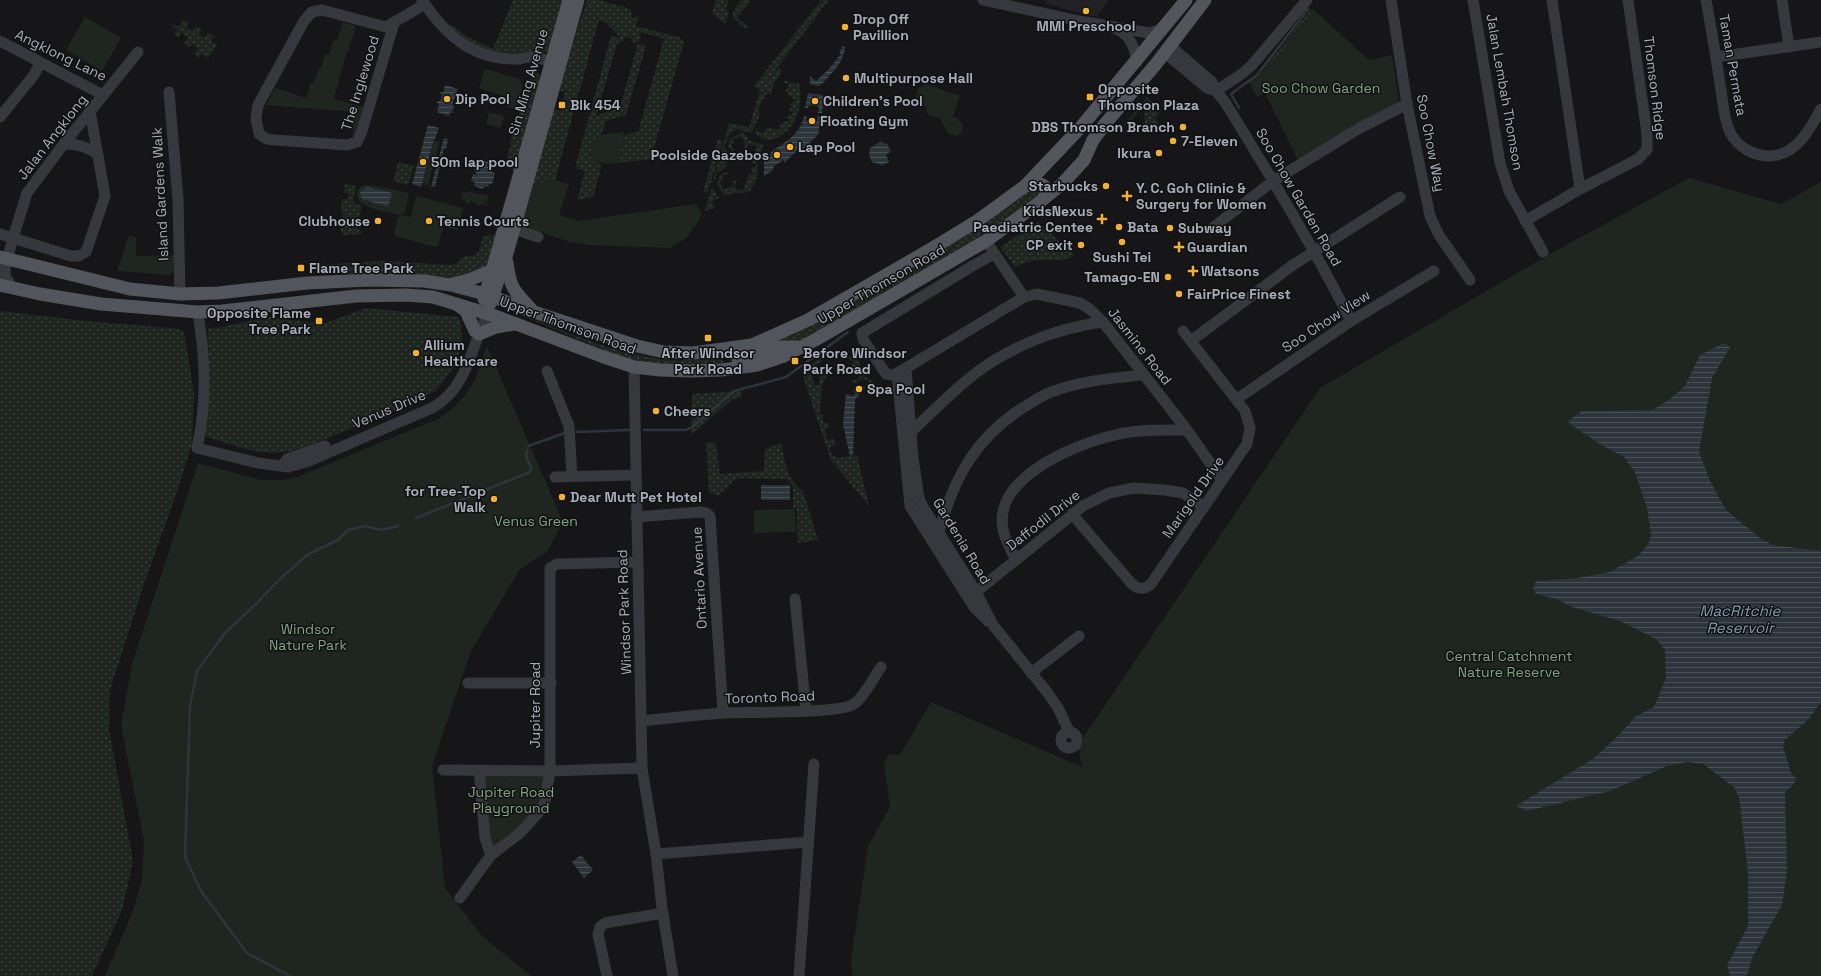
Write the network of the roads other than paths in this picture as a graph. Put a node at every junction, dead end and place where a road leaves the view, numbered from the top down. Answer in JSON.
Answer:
{"nodes":[{"id":1,"x":569,"y":0,"type":"edge"},
{"id":2,"x":578,"y":0,"type":"edge"},
{"id":3,"x":987,"y":0,"type":"edge"},
{"id":4,"x":1186,"y":0,"type":"edge"},
{"id":5,"x":1205,"y":0,"type":"edge"},
{"id":6,"x":1307,"y":0,"type":"edge"},
{"id":7,"x":1391,"y":0,"type":"edge"},
{"id":8,"x":1473,"y":0,"type":"edge"},
{"id":9,"x":1552,"y":0,"type":"edge"},
{"id":10,"x":1628,"y":0,"type":"edge"},
{"id":11,"x":1706,"y":0,"type":"edge"},
{"id":12,"x":1782,"y":0,"type":"edge"},
{"id":13,"x":423,"y":2,"type":"edge"},
{"id":14,"x":394,"y":23,"type":"junction"},
{"id":15,"x":1112,"y":27,"type":"junction"},
{"id":16,"x":1161,"y":29,"type":"junction"},
{"id":17,"x":0,"y":41,"type":"edge"},
{"id":18,"x":1821,"y":42,"type":"edge"},
{"id":19,"x":1789,"y":47,"type":"junction"},
{"id":20,"x":1167,"y":49,"type":"junction"},
{"id":21,"x":138,"y":52,"type":"dead end"},
{"id":22,"x":1716,"y":57,"type":"junction"},
{"id":23,"x":1137,"y":62,"type":"junction"},
{"id":24,"x":40,"y":63,"type":"junction"},
{"id":25,"x":555,"y":66,"type":"junction"},
{"id":26,"x":1216,"y":91,"type":"junction"},
{"id":27,"x":169,"y":92,"type":"dead end"},
{"id":28,"x":103,"y":95,"type":"junction"},
{"id":29,"x":1407,"y":104,"type":"junction"},
{"id":30,"x":1821,"y":109,"type":"edge"},
{"id":31,"x":90,"y":111,"type":"junction"},
{"id":32,"x":0,"y":117,"type":"edge"},
{"id":33,"x":63,"y":145,"type":"junction"},
{"id":34,"x":98,"y":155,"type":"junction"},
{"id":35,"x":1273,"y":181,"type":"junction"},
{"id":36,"x":1025,"y":186,"type":"junction"},
{"id":37,"x":1580,"y":189,"type":"junction"},
{"id":38,"x":1044,"y":198,"type":"junction"},
{"id":39,"x":1400,"y":198,"type":"dead end"},
{"id":40,"x":1525,"y":221,"type":"junction"},
{"id":41,"x":509,"y":227,"type":"junction"},
{"id":42,"x":1211,"y":229,"type":"dead end"},
{"id":43,"x":0,"y":234,"type":"edge"},
{"id":44,"x":538,"y":237,"type":"dead end"},
{"id":45,"x":13,"y":238,"type":"junction"},
{"id":46,"x":986,"y":241,"type":"junction"},
{"id":47,"x":1315,"y":250,"type":"junction"},
{"id":48,"x":1543,"y":252,"type":"dead end"},
{"id":49,"x":994,"y":254,"type":"junction"},
{"id":50,"x":506,"y":257,"type":"junction"},
{"id":51,"x":4,"y":258,"type":"edge"},
{"id":52,"x":493,"y":270,"type":"junction"},
{"id":53,"x":1434,"y":271,"type":"dead end"},
{"id":54,"x":1470,"y":280,"type":"dead end"},
{"id":55,"x":0,"y":285,"type":"edge"},
{"id":56,"x":451,"y":285,"type":"junction"},
{"id":57,"x":13,"y":288,"type":"junction"},
{"id":58,"x":180,"y":294,"type":"junction"},
{"id":59,"x":489,"y":295,"type":"junction"},
{"id":60,"x":1024,"y":297,"type":"junction"},
{"id":61,"x":453,"y":302,"type":"junction"},
{"id":62,"x":533,"y":311,"type":"junction"},
{"id":63,"x":198,"y":312,"type":"junction"},
{"id":64,"x":484,"y":312,"type":"junction"},
{"id":65,"x":1351,"y":321,"type":"junction"},
{"id":66,"x":1103,"y":322,"type":"junction"},
{"id":67,"x":516,"y":323,"type":"junction"},
{"id":68,"x":1183,"y":331,"type":"dead end"},
{"id":69,"x":477,"y":332,"type":"junction"},
{"id":70,"x":1192,"y":340,"type":"junction"},
{"id":71,"x":799,"y":348,"type":"junction"},
{"id":72,"x":727,"y":349,"type":"junction"},
{"id":73,"x":634,"y":367,"type":"junction"},
{"id":74,"x":722,"y":370,"type":"junction"},
{"id":75,"x":902,"y":370,"type":"junction"},
{"id":76,"x":547,"y":371,"type":"dead end"},
{"id":77,"x":1143,"y":375,"type":"junction"},
{"id":78,"x":1237,"y":399,"type":"junction"},
{"id":79,"x":1187,"y":430,"type":"junction"},
{"id":80,"x":911,"y":432,"type":"junction"},
{"id":81,"x":636,"y":475,"type":"junction"},
{"id":82,"x":572,"y":476,"type":"junction"},
{"id":83,"x":555,"y":477,"type":"dead end"},
{"id":84,"x":1222,"y":480,"type":"junction"},
{"id":85,"x":1204,"y":507,"type":"junction"},
{"id":86,"x":1072,"y":514,"type":"junction"},
{"id":87,"x":636,"y":517,"type":"junction"},
{"id":88,"x":939,"y":532,"type":"junction"},
{"id":89,"x":1016,"y":559,"type":"junction"},
{"id":90,"x":637,"y":562,"type":"junction"},
{"id":91,"x":976,"y":592,"type":"junction"},
{"id":92,"x":795,"y":599,"type":"dead end"},
{"id":93,"x":993,"y":625,"type":"junction"},
{"id":94,"x":1079,"y":636,"type":"dead end"},
{"id":95,"x":881,"y":667,"type":"dead end"},
{"id":96,"x":1031,"y":673,"type":"junction"},
{"id":97,"x":468,"y":683,"type":"dead end"},
{"id":98,"x":551,"y":683,"type":"junction"},
{"id":99,"x":806,"y":711,"type":"junction"},
{"id":100,"x":723,"y":713,"type":"junction"},
{"id":101,"x":642,"y":721,"type":"junction"},
{"id":102,"x":1070,"y":733,"type":"dead end"},
{"id":103,"x":814,"y":764,"type":"dead end"},
{"id":104,"x":642,"y":768,"type":"junction"},
{"id":105,"x":443,"y":770,"type":"dead end"},
{"id":106,"x":479,"y":770,"type":"junction"},
{"id":107,"x":550,"y":771,"type":"junction"},
{"id":108,"x":808,"y":842,"type":"junction"},
{"id":109,"x":656,"y":854,"type":"junction"},
{"id":110,"x":492,"y":855,"type":"junction"},
{"id":111,"x":460,"y":898,"type":"dead end"},
{"id":112,"x":663,"y":913,"type":"junction"},
{"id":113,"x":607,"y":976,"type":"edge"},
{"id":114,"x":673,"y":976,"type":"edge"},
{"id":115,"x":799,"y":976,"type":"edge"}],
"edges":[{"from":1,"to":25,"type":"main road","name":"Sin Ming Avenue"},
{"from":2,"to":25,"type":"main road","name":"Sin Ming Avenue"},
{"from":3,"to":15,"type":"street"},
{"from":4,"to":16,"type":"main road","name":"Upper Thomson Road"},
{"from":5,"to":20,"type":"main road","name":"Upper Thomson Road"},
{"from":6,"to":26,"type":"street"},
{"from":7,"to":29,"type":"street","name":"Soo Chow Way"},
{"from":8,"to":40,"type":"street","name":"Jalan Lembah Thomson"},
{"from":9,"to":37,"type":"street"},
{"from":10,"to":37,"type":"street","name":"Thomson Ridge"},
{"from":11,"to":22,"type":"street","name":"Taman Permata"},
{"from":12,"to":19,"type":"street"},
{"from":13,"to":14,"type":"street","name":"The Inglewood"},
{"from":13,"to":25,"type":"street"},
{"from":14,"to":14,"type":"street","name":"The Inglewood"},
{"from":15,"to":16,"type":"street"},
{"from":15,"to":23,"type":"street"},
{"from":16,"to":23,"type":"main road","name":"Upper Thomson Road"},
{"from":17,"to":24,"type":"street","name":"Angklong Lane"},
{"from":18,"to":19,"type":"street"},
{"from":19,"to":22,"type":"street"},
{"from":20,"to":26,"type":"street","name":"Soo Chow Garden Road"},
{"from":20,"to":38,"type":"main road","name":"Upper Thomson Road"},
{"from":21,"to":28,"type":"street","name":"Angklong Lane"},
{"from":22,"to":30,"type":"street","name":"Taman Permata"},
{"from":23,"to":36,"type":"main road","name":"Upper Thomson Road"},
{"from":24,"to":28,"type":"street","name":"Angklong Lane"},
{"from":24,"to":32,"type":"street"},
{"from":25,"to":41,"type":"main road","name":"Sin Ming Avenue"},
{"from":26,"to":35,"type":"street","name":"Soo Chow Garden Road"},
{"from":27,"to":58,"type":"street","name":"Island Gardens Walk"},
{"from":28,"to":31,"type":"street","name":"Jalan Angklong"},
{"from":29,"to":35,"type":"street"},
{"from":29,"to":54,"type":"street","name":"Soo Chow Way"},
{"from":31,"to":33,"type":"street","name":"Jalan Angklong"},
{"from":31,"to":34,"type":"street"},
{"from":33,"to":34,"type":"street"},
{"from":33,"to":45,"type":"street","name":"Jalan Angklong"},
{"from":34,"to":45,"type":"street"},
{"from":35,"to":42,"type":"street"},
{"from":35,"to":47,"type":"street","name":"Soo Chow Garden Road"},
{"from":36,"to":38,"type":"main road"},
{"from":36,"to":72,"type":"main road","name":"Upper Thomson Road"},
{"from":37,"to":40,"type":"street","name":"Thomson Ridge"},
{"from":38,"to":46,"type":"main road","name":"Upper Thomson Road"},
{"from":39,"to":47,"type":"street"},
{"from":40,"to":48,"type":"street","name":"Jalan Lembah Thomson"},
{"from":41,"to":44,"type":"street"},
{"from":41,"to":50,"type":"main road","name":"Sin Ming Avenue"},
{"from":41,"to":52,"type":"main road","name":"Sin Ming Avenue"},
{"from":43,"to":45,"type":"street"},
{"from":45,"to":51,"type":"street","name":"Jalan Angklong"},
{"from":46,"to":49,"type":"street"},
{"from":46,"to":71,"type":"main road","name":"Upper Thomson Road"},
{"from":47,"to":65,"type":"street","name":"Soo Chow Garden Road"},
{"from":47,"to":70,"type":"street"},
{"from":49,"to":60,"type":"street"},
{"from":49,"to":75,"type":"street"},
{"from":50,"to":59,"type":"main road","name":"Sin Ming Avenue"},
{"from":50,"to":62,"type":"main road"},
{"from":51,"to":57,"type":"street","name":"Jalan Angklong"},
{"from":51,"to":58,"type":"main road","name":"Upper Thomson Road"},
{"from":52,"to":56,"type":"main road"},
{"from":52,"to":59,"type":"main road","name":"Sin Ming Avenue"},
{"from":53,"to":65,"type":"street","name":"Soo Chow View"},
{"from":55,"to":57,"type":"main road","name":"Upper Thomson Road"},
{"from":56,"to":58,"type":"main road","name":"Upper Thomson Road"},
{"from":56,"to":59,"type":"main road","name":"Upper Thomson Road"},
{"from":57,"to":63,"type":"main road","name":"Upper Thomson Road"},
{"from":59,"to":62,"type":"main road","name":"Upper Thomson Road"},
{"from":59,"to":64,"type":"main road","name":"Venus Drive"},
{"from":60,"to":66,"type":"street","name":"Jasmine Road"},
{"from":60,"to":75,"type":"street"},
{"from":61,"to":63,"type":"main road","name":"Upper Thomson Road"},
{"from":61,"to":64,"type":"main road","name":"Upper Thomson Road"},
{"from":61,"to":69,"type":"main road"},
{"from":62,"to":72,"type":"main road","name":"Upper Thomson Road"},
{"from":63,"to":69,"type":"street","name":"Venus Drive"},
{"from":64,"to":67,"type":"main road","name":"Upper Thomson Road"},
{"from":64,"to":69,"type":"street","name":"Venus Drive"},
{"from":65,"to":78,"type":"street","name":"Soo Chow View"},
{"from":66,"to":77,"type":"street","name":"Jasmine Road"},
{"from":66,"to":80,"type":"street"},
{"from":67,"to":69,"type":"main road"},
{"from":67,"to":73,"type":"main road","name":"Upper Thomson Road"},
{"from":68,"to":70,"type":"street","name":"Marigold Drive"},
{"from":70,"to":78,"type":"street","name":"Marigold Drive"},
{"from":71,"to":72,"type":"main road"},
{"from":71,"to":74,"type":"main road","name":"Upper Thomson Road"},
{"from":72,"to":74,"type":"main road"},
{"from":73,"to":74,"type":"main road","name":"Upper Thomson Road"},
{"from":73,"to":81,"type":"street","name":"Windsor Park Road"},
{"from":75,"to":80,"type":"street","name":"Gardenia Road"},
{"from":75,"to":93,"type":"street","name":"Gardenia Road"},
{"from":76,"to":82,"type":"street"},
{"from":77,"to":79,"type":"street","name":"Jasmine Road"},
{"from":77,"to":88,"type":"street"},
{"from":78,"to":84,"type":"street","name":"Marigold Drive"},
{"from":79,"to":84,"type":"street","name":"Jasmine Road"},
{"from":79,"to":89,"type":"street"},
{"from":80,"to":88,"type":"street","name":"Gardenia Road"},
{"from":81,"to":82,"type":"street"},
{"from":81,"to":87,"type":"street","name":"Windsor Park Road"},
{"from":82,"to":83,"type":"street"},
{"from":84,"to":85,"type":"street","name":"Marigold Drive"},
{"from":85,"to":86,"type":"street","name":"Daffodil Drive"},
{"from":85,"to":86,"type":"street","name":"Marigold Drive"},
{"from":86,"to":89,"type":"street","name":"Daffodil Drive"},
{"from":87,"to":90,"type":"street","name":"Windsor Park Road"},
{"from":87,"to":100,"type":"street","name":"Ontario Avenue"},
{"from":88,"to":91,"type":"street","name":"Gardenia Road"},
{"from":89,"to":91,"type":"street","name":"Daffodil Drive"},
{"from":90,"to":98,"type":"street","name":"Jupiter Road"},
{"from":90,"to":101,"type":"street","name":"Windsor Park Road"},
{"from":91,"to":93,"type":"street","name":"Gardenia Road"},
{"from":92,"to":99,"type":"street"},
{"from":93,"to":96,"type":"street","name":"Gardenia Road"},
{"from":94,"to":96,"type":"street"},
{"from":95,"to":99,"type":"street","name":"Toronto Road"},
{"from":96,"to":102,"type":"street","name":"Gardenia Road"},
{"from":97,"to":98,"type":"street"},
{"from":98,"to":107,"type":"street","name":"Jupiter Road"},
{"from":99,"to":100,"type":"street","name":"Toronto Road"},
{"from":100,"to":101,"type":"street","name":"Toronto Road"},
{"from":101,"to":104,"type":"street","name":"Windsor Park Road"},
{"from":103,"to":108,"type":"street"},
{"from":104,"to":107,"type":"street"},
{"from":104,"to":109,"type":"street","name":"Windsor Park Road"},
{"from":105,"to":106,"type":"street"},
{"from":106,"to":107,"type":"street"},
{"from":106,"to":110,"type":"street"},
{"from":107,"to":110,"type":"street","name":"Jupiter Road"},
{"from":108,"to":109,"type":"street"},
{"from":108,"to":115,"type":"street"},
{"from":109,"to":112,"type":"street","name":"Windsor Park Road"},
{"from":110,"to":111,"type":"street","name":"Jupiter Road"},
{"from":112,"to":113,"type":"street"},
{"from":112,"to":114,"type":"street","name":"Windsor Park Road"}]}
